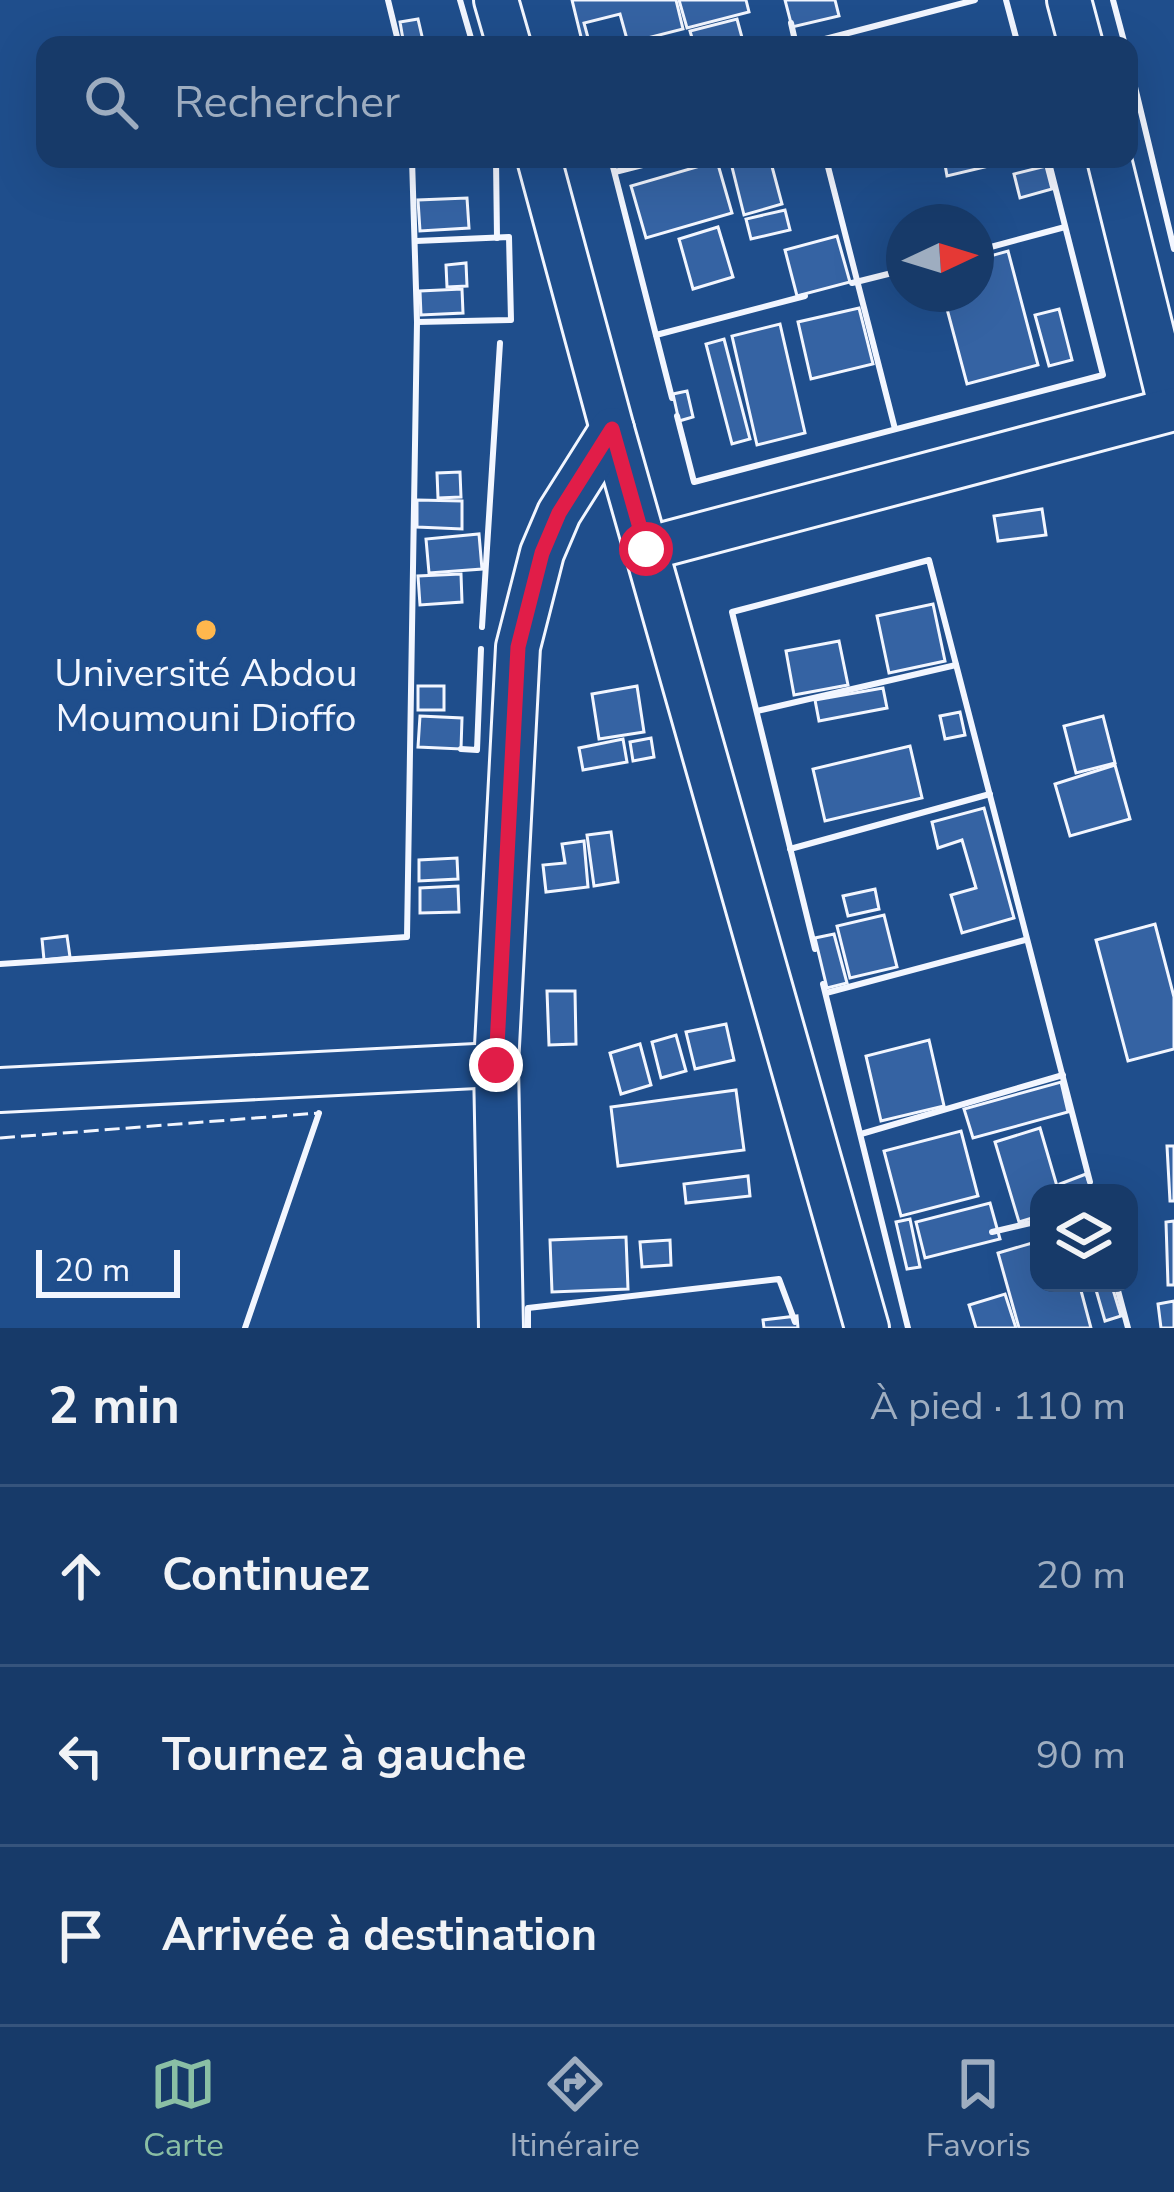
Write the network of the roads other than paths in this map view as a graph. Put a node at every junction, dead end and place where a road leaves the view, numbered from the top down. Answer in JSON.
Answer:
{"nodes":[{"id":1,"x":496,"y":0,"type":"edge"},
{"id":2,"x":1069,"y":0,"type":"edge"},
{"id":3,"x":506,"y":36,"type":"edge"},
{"id":4,"x":1079,"y":36,"type":"edge"},
{"id":5,"x":541,"y":168,"type":"edge"},
{"id":6,"x":1111,"y":168,"type":"edge"},
{"id":7,"x":1173,"y":409,"type":"edge"},
{"id":8,"x":612,"y":429,"type":"junction"},
{"id":9,"x":646,"y":549,"type":"junction"},
{"id":10,"x":496,"y":1065,"type":"junction"},
{"id":11,"x":0,"y":1090,"type":"edge"},
{"id":12,"x":501,"y":1328,"type":"edge"},
{"id":13,"x":867,"y":1328,"type":"edge"}],
"edges":[{"from":1,"to":3,"type":"street"},
{"from":2,"to":4,"type":"street"},
{"from":5,"to":8,"type":"street"},
{"from":6,"to":7,"type":"street"},
{"from":7,"to":9,"type":"street"},
{"from":8,"to":9,"type":"street"},
{"from":8,"to":10,"type":"street"},
{"from":9,"to":13,"type":"street"},
{"from":10,"to":11,"type":"street"},
{"from":10,"to":12,"type":"street"}]}
